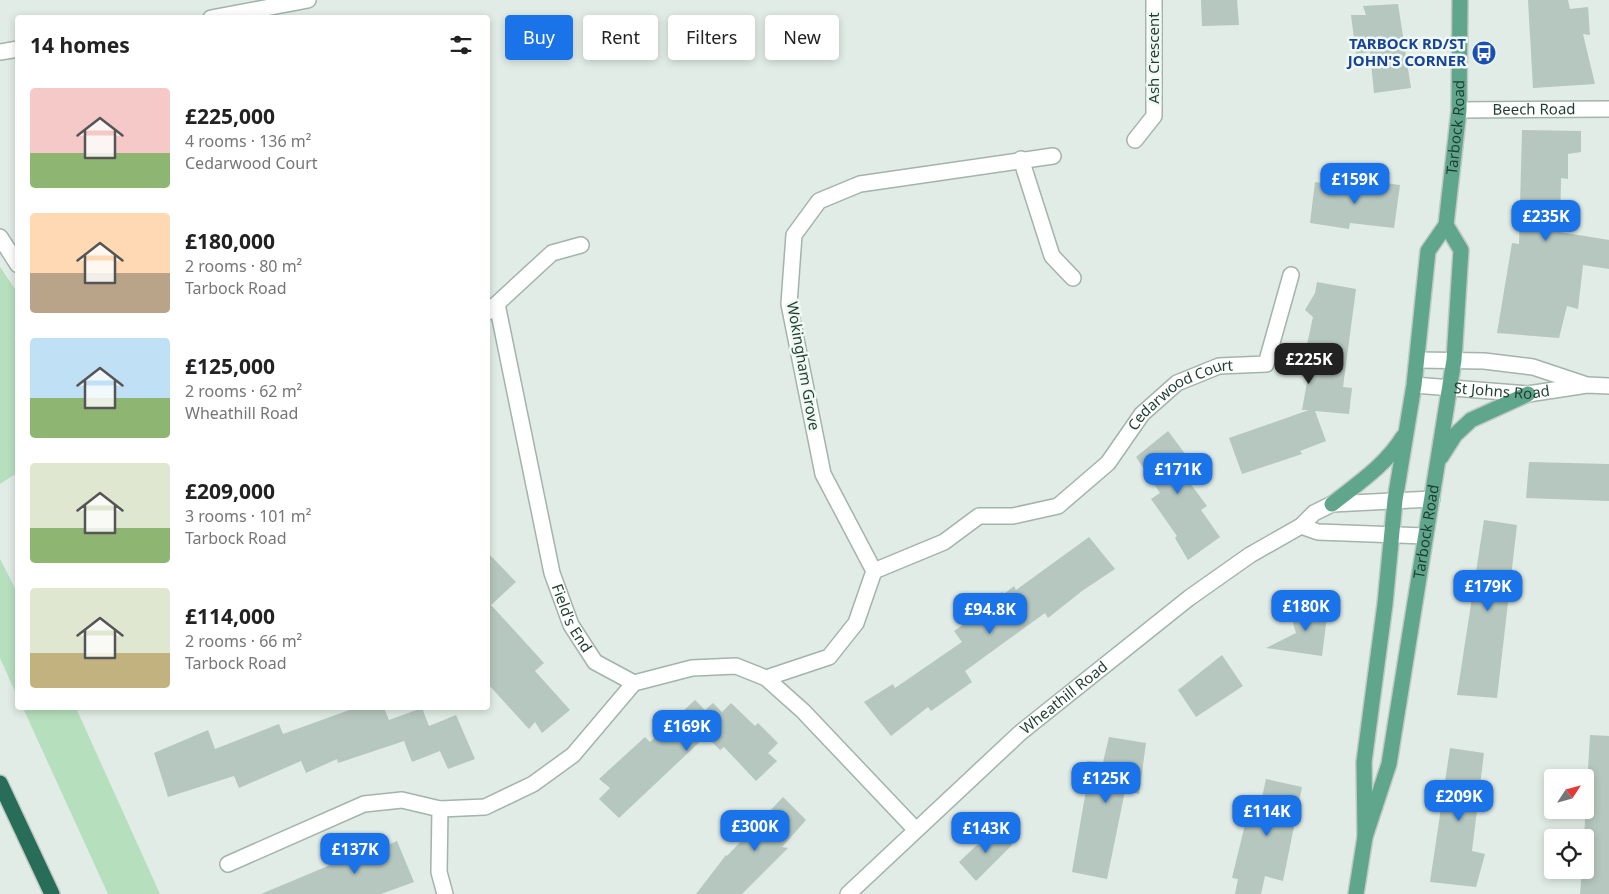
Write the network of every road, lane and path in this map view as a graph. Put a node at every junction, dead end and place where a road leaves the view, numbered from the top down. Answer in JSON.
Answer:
{"nodes":[{"id":1,"x":308,"y":0,"type":"edge"},
{"id":2,"x":1154,"y":0,"type":"edge"},
{"id":3,"x":1460,"y":0,"type":"edge"},
{"id":4,"x":268,"y":13,"type":"edge"},
{"id":5,"x":245,"y":15,"type":"edge"},
{"id":6,"x":15,"y":50,"type":"edge"},
{"id":7,"x":0,"y":52,"type":"edge"},
{"id":8,"x":1609,"y":109,"type":"edge"},
{"id":9,"x":1459,"y":110,"type":"junction"},
{"id":10,"x":1135,"y":140,"type":"dead end"},
{"id":11,"x":1053,"y":156,"type":"dead end"},
{"id":12,"x":1021,"y":160,"type":"junction"},
{"id":13,"x":1446,"y":225,"type":"junction"},
{"id":14,"x":0,"y":238,"type":"edge"},
{"id":15,"x":581,"y":245,"type":"dead end"},
{"id":16,"x":15,"y":260,"type":"edge"},
{"id":17,"x":1292,"y":275,"type":"dead end"},
{"id":18,"x":1074,"y":278,"type":"dead end"},
{"id":19,"x":492,"y":308,"type":"edge"},
{"id":20,"x":1417,"y":360,"type":"junction"},
{"id":21,"x":1454,"y":360,"type":"junction"},
{"id":22,"x":1414,"y":385,"type":"junction"},
{"id":23,"x":1588,"y":385,"type":"junction"},
{"id":24,"x":1450,"y":386,"type":"junction"},
{"id":25,"x":1609,"y":386,"type":"edge"},
{"id":26,"x":1528,"y":394,"type":"junction"},
{"id":27,"x":1407,"y":432,"type":"junction"},
{"id":28,"x":1437,"y":464,"type":"junction"},
{"id":29,"x":1396,"y":500,"type":"junction"},
{"id":30,"x":1432,"y":500,"type":"junction"},
{"id":31,"x":1332,"y":504,"type":"junction"},
{"id":32,"x":1301,"y":526,"type":"junction"},
{"id":33,"x":1391,"y":535,"type":"junction"},
{"id":34,"x":1425,"y":536,"type":"junction"},
{"id":35,"x":874,"y":571,"type":"junction"},
{"id":36,"x":766,"y":678,"type":"junction"},
{"id":37,"x":634,"y":683,"type":"junction"},
{"id":38,"x":0,"y":783,"type":"edge"},
{"id":39,"x":440,"y":809,"type":"junction"},
{"id":40,"x":916,"y":829,"type":"junction"},
{"id":41,"x":1365,"y":837,"type":"junction"},
{"id":42,"x":228,"y":864,"type":"dead end"},
{"id":43,"x":52,"y":894,"type":"edge"},
{"id":44,"x":444,"y":894,"type":"edge"},
{"id":45,"x":848,"y":894,"type":"edge"},
{"id":46,"x":1356,"y":894,"type":"edge"}],
"edges":[{"from":1,"to":4,"type":"street"},
{"from":2,"to":10,"type":"street","name":"Ash Crescent"},
{"from":3,"to":9,"type":"main road","name":"Tarbock Road"},
{"from":4,"to":5,"type":"street"},
{"from":6,"to":7,"type":"street"},
{"from":8,"to":9,"type":"street","name":"Beech Road"},
{"from":9,"to":13,"type":"main road","name":"Tarbock Road"},
{"from":11,"to":12,"type":"street","name":"Wokingham Grove"},
{"from":12,"to":18,"type":"street"},
{"from":12,"to":35,"type":"street","name":"Wokingham Grove"},
{"from":13,"to":20,"type":"main road","name":"Tarbock Road"},
{"from":13,"to":21,"type":"main road","name":"Tarbock Road"},
{"from":14,"to":16,"type":"street"},
{"from":15,"to":19,"type":"street"},
{"from":17,"to":35,"type":"street","name":"Cedarwood Court"},
{"from":19,"to":37,"type":"street","name":"Field's End"},
{"from":20,"to":21,"type":"street","name":"St Johns Road"},
{"from":20,"to":22,"type":"main road","name":"Tarbock Road"},
{"from":21,"to":23,"type":"street","name":"St Johns Road"},
{"from":21,"to":24,"type":"main road","name":"Tarbock Road"},
{"from":22,"to":24,"type":"street","name":"St Johns Road"},
{"from":22,"to":27,"type":"main road","name":"Tarbock Road"},
{"from":23,"to":25,"type":"street","name":"St Johns Road"},
{"from":23,"to":26,"type":"street","name":"St Johns Road"},
{"from":24,"to":26,"type":"street","name":"St Johns Road"},
{"from":24,"to":28,"type":"main road","name":"Tarbock Road"},
{"from":26,"to":28,"type":"main road"},
{"from":27,"to":29,"type":"main road","name":"Tarbock Road"},
{"from":27,"to":31,"type":"main road"},
{"from":28,"to":30,"type":"main road","name":"Tarbock Road"},
{"from":29,"to":30,"type":"street","name":"Wheathill Road"},
{"from":29,"to":31,"type":"street","name":"Wheathill Road"},
{"from":29,"to":33,"type":"main road","name":"Tarbock Road"},
{"from":30,"to":34,"type":"main road","name":"Tarbock Road"},
{"from":31,"to":32,"type":"street","name":"Wheathill Road"},
{"from":32,"to":33,"type":"street"},
{"from":32,"to":40,"type":"street","name":"Wheathill Road"},
{"from":33,"to":34,"type":"street"},
{"from":33,"to":41,"type":"main road","name":"Tarbock Road"},
{"from":34,"to":41,"type":"main road","name":"Tarbock Road"},
{"from":35,"to":36,"type":"street"},
{"from":36,"to":37,"type":"street"},
{"from":36,"to":40,"type":"street"},
{"from":37,"to":39,"type":"street"},
{"from":38,"to":43,"type":"highway"},
{"from":39,"to":42,"type":"street"},
{"from":39,"to":44,"type":"street"},
{"from":40,"to":45,"type":"street","name":"Wheathill Road"},
{"from":41,"to":46,"type":"main road","name":"Tarbock Road"}]}
